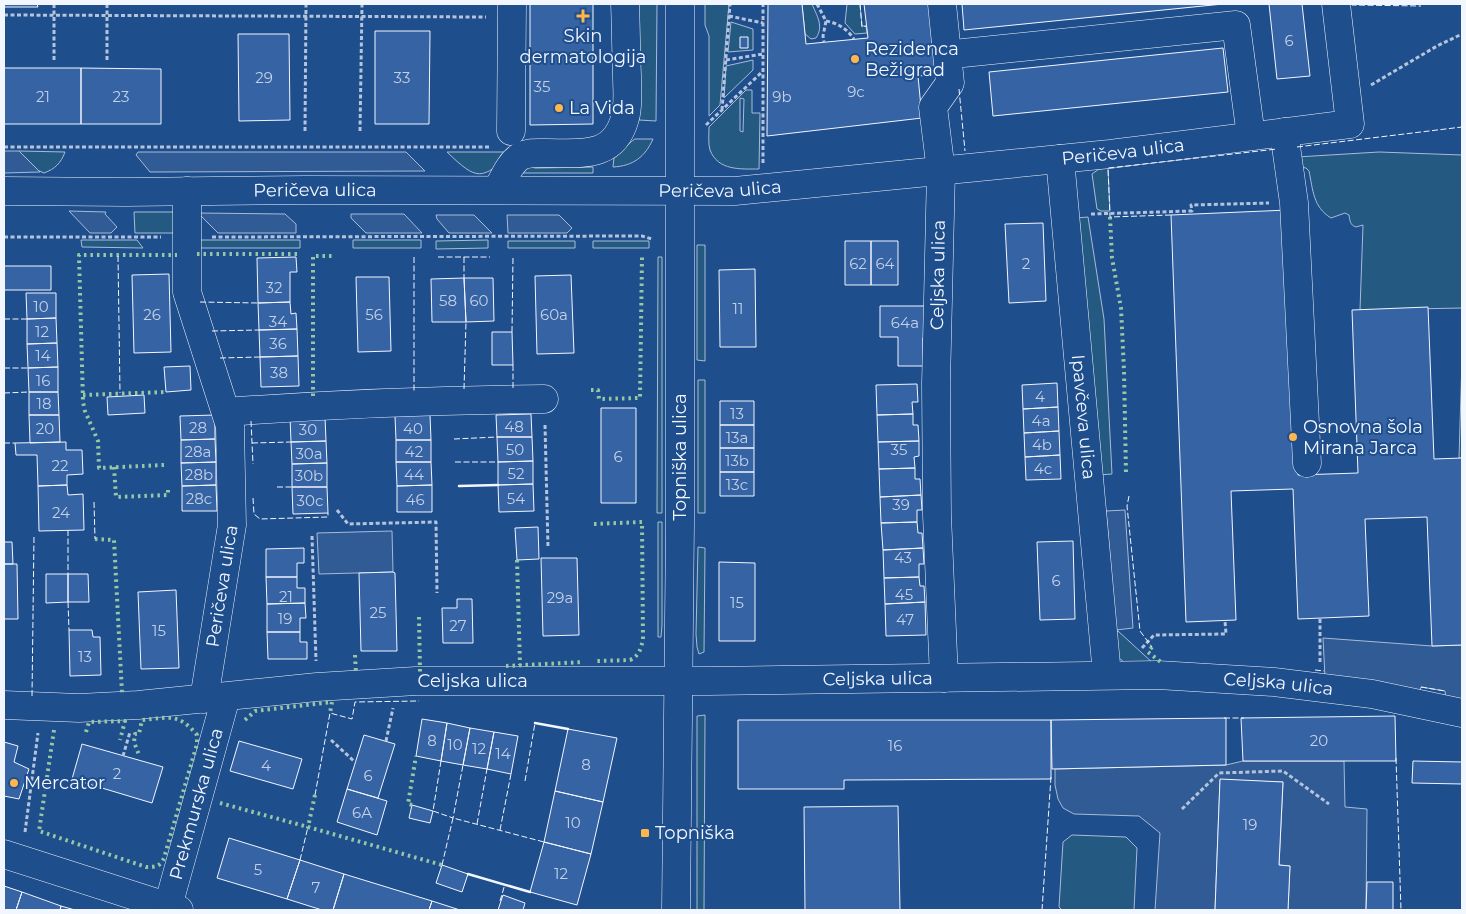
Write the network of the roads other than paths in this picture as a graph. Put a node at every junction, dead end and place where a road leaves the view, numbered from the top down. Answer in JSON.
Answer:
{"nodes":[{"id":1,"x":625,"y":4,"type":"edge"},
{"id":2,"x":680,"y":4,"type":"edge"},
{"id":3,"x":942,"y":4,"type":"edge"},
{"id":4,"x":1336,"y":4,"type":"edge"},
{"id":5,"x":512,"y":10,"type":"edge"},
{"id":6,"x":963,"y":53,"type":"dead end"},
{"id":7,"x":1284,"y":132,"type":"junction"},
{"id":8,"x":1251,"y":136,"type":"junction"},
{"id":9,"x":501,"y":139,"type":"road end"},
{"id":10,"x":1060,"y":158,"type":"junction"},
{"id":11,"x":940,"y":171,"type":"junction"},
{"id":12,"x":4,"y":190,"type":"edge"},
{"id":13,"x":497,"y":190,"type":"junction"},
{"id":14,"x":187,"y":191,"type":"junction"},
{"id":15,"x":681,"y":192,"type":"junction"},
{"id":16,"x":544,"y":399,"type":"road end"},
{"id":17,"x":226,"y":412,"type":"junction"},
{"id":18,"x":1308,"y":463,"type":"dead end"},
{"id":19,"x":1107,"y":675,"type":"junction"},
{"id":20,"x":944,"y":678,"type":"junction"},
{"id":21,"x":679,"y":681,"type":"junction"},
{"id":22,"x":215,"y":698,"type":"junction"},
{"id":23,"x":4,"y":705,"type":"edge"},
{"id":24,"x":1462,"y":713,"type":"edge"},
{"id":25,"x":4,"y":854,"type":"edge"},
{"id":26,"x":171,"y":909,"type":"edge"},
{"id":27,"x":676,"y":910,"type":"edge"}],
"edges":[{"from":1,"to":13,"type":"street"},
{"from":2,"to":15,"type":"street","name":"Topniška ulica"},
{"from":3,"to":11,"type":"street","name":"Celjska ulica"},
{"from":4,"to":7,"type":"street","name":"Peričeva ulica"},
{"from":5,"to":9,"type":"street"},
{"from":6,"to":8,"type":"street"},
{"from":7,"to":8,"type":"street","name":"Peričeva ulica"},
{"from":7,"to":18,"type":"street"},
{"from":8,"to":10,"type":"street","name":"Peričeva ulica"},
{"from":10,"to":11,"type":"street","name":"Peričeva ulica"},
{"from":10,"to":19,"type":"street","name":"Ipavčeva ulica"},
{"from":11,"to":15,"type":"street","name":"Peričeva ulica"},
{"from":11,"to":20,"type":"street","name":"Celjska ulica"},
{"from":12,"to":14,"type":"street","name":"Peričeva ulica"},
{"from":13,"to":14,"type":"street","name":"Peričeva ulica"},
{"from":13,"to":15,"type":"street","name":"Peričeva ulica"},
{"from":14,"to":17,"type":"street","name":"Peričeva ulica"},
{"from":15,"to":21,"type":"street","name":"Topniška ulica"},
{"from":16,"to":17,"type":"street"},
{"from":17,"to":22,"type":"street","name":"Peričeva ulica"},
{"from":19,"to":20,"type":"street","name":"Celjska ulica"},
{"from":19,"to":24,"type":"street","name":"Celjska ulica"},
{"from":20,"to":21,"type":"street","name":"Celjska ulica"},
{"from":21,"to":22,"type":"street","name":"Celjska ulica"},
{"from":21,"to":27,"type":"street","name":"Topniška ulica"},
{"from":22,"to":23,"type":"street","name":"Celjska ulica"},
{"from":22,"to":26,"type":"street","name":"Prekmurska ulica"},
{"from":25,"to":26,"type":"street"}]}
